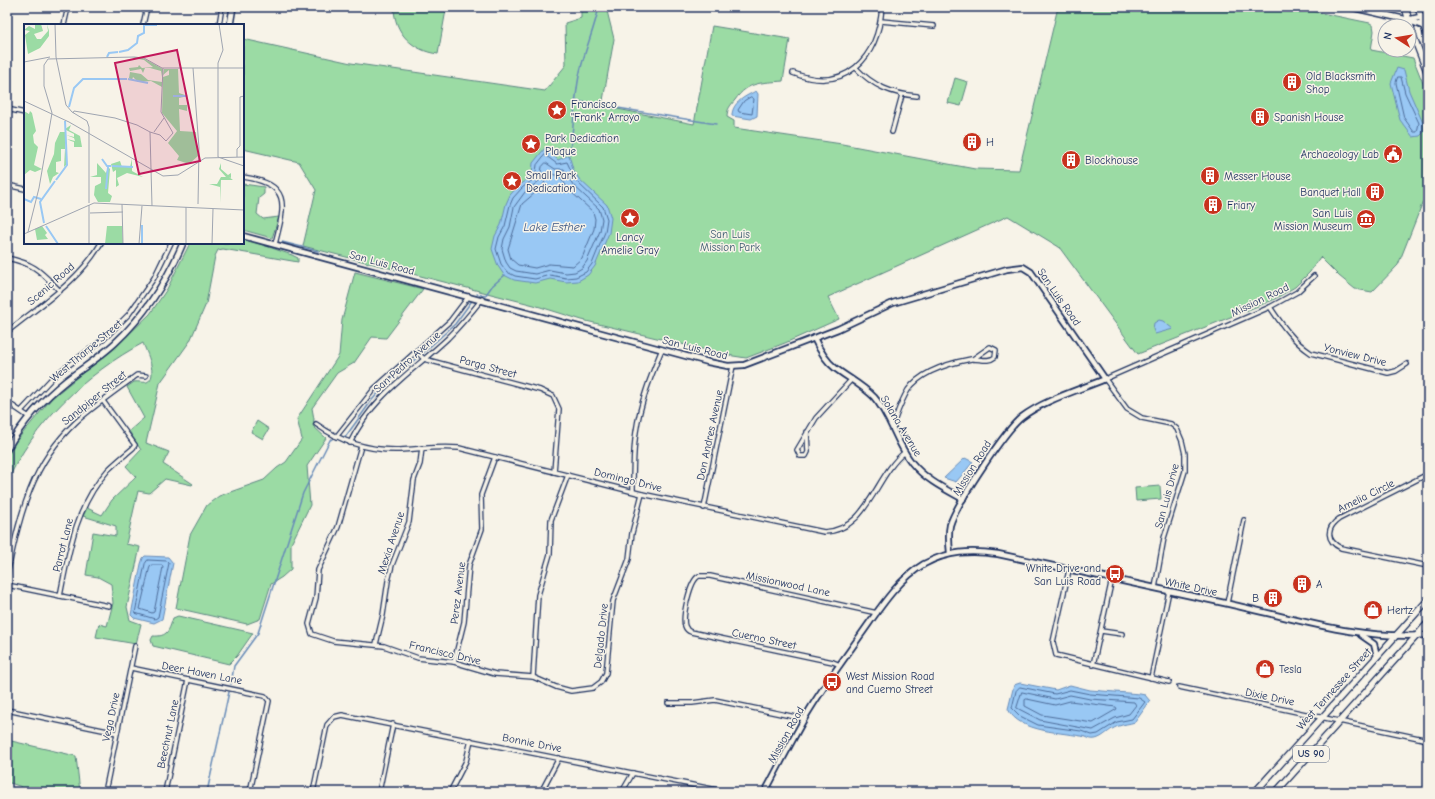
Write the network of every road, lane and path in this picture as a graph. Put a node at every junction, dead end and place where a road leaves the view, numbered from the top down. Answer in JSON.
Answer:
{"nodes":[{"id":1,"x":68,"y":7,"type":"edge"},
{"id":2,"x":147,"y":7,"type":"edge"},
{"id":3,"x":222,"y":7,"type":"edge"},
{"id":4,"x":233,"y":7,"type":"edge"},
{"id":5,"x":882,"y":7,"type":"edge"},
{"id":6,"x":1351,"y":7,"type":"edge"},
{"id":7,"x":1370,"y":7,"type":"edge"},
{"id":8,"x":1405,"y":7,"type":"edge"},
{"id":9,"x":1418,"y":7,"type":"edge"},
{"id":10,"x":1363,"y":10,"type":"junction"},
{"id":11,"x":1421,"y":17,"type":"junction"},
{"id":12,"x":1399,"y":18,"type":"edge"},
{"id":13,"x":1408,"y":18,"type":"edge"},
{"id":14,"x":1417,"y":18,"type":"edge"},
{"id":15,"x":1428,"y":19,"type":"edge"},
{"id":16,"x":881,"y":21,"type":"junction"},
{"id":17,"x":64,"y":24,"type":"edge"},
{"id":18,"x":143,"y":24,"type":"edge"},
{"id":19,"x":219,"y":24,"type":"edge"},
{"id":20,"x":230,"y":24,"type":"edge"},
{"id":21,"x":934,"y":26,"type":"dead end"},
{"id":22,"x":1426,"y":27,"type":"edge"},
{"id":23,"x":1428,"y":39,"type":"edge"},
{"id":24,"x":1417,"y":44,"type":"edge"},
{"id":25,"x":856,"y":68,"type":"junction"},
{"id":26,"x":793,"y":73,"type":"dead end"},
{"id":27,"x":1428,"y":74,"type":"edge"},
{"id":28,"x":902,"y":95,"type":"junction"},
{"id":29,"x":918,"y":96,"type":"dead end"},
{"id":30,"x":7,"y":109,"type":"edge"},
{"id":31,"x":24,"y":113,"type":"edge"},
{"id":32,"x":892,"y":132,"type":"dead end"},
{"id":33,"x":244,"y":177,"type":"edge"},
{"id":34,"x":7,"y":185,"type":"edge"},
{"id":35,"x":24,"y":189,"type":"edge"},
{"id":36,"x":244,"y":236,"type":"edge"},
{"id":37,"x":100,"y":244,"type":"edge"},
{"id":38,"x":171,"y":244,"type":"edge"},
{"id":39,"x":183,"y":244,"type":"edge"},
{"id":40,"x":275,"y":244,"type":"junction"},
{"id":41,"x":7,"y":258,"type":"edge"},
{"id":42,"x":1314,"y":276,"type":"dead end"},
{"id":43,"x":60,"y":291,"type":"junction"},
{"id":44,"x":468,"y":296,"type":"junction"},
{"id":45,"x":482,"y":299,"type":"junction"},
{"id":46,"x":1270,"y":307,"type":"junction"},
{"id":47,"x":7,"y":332,"type":"edge"},
{"id":48,"x":814,"y":338,"type":"junction"},
{"id":49,"x":662,"y":349,"type":"junction"},
{"id":50,"x":416,"y":351,"type":"junction"},
{"id":51,"x":424,"y":359,"type":"junction"},
{"id":52,"x":973,"y":359,"type":"junction"},
{"id":53,"x":1407,"y":364,"type":"dead end"},
{"id":54,"x":733,"y":366,"type":"junction"},
{"id":55,"x":146,"y":376,"type":"dead end"},
{"id":56,"x":852,"y":379,"type":"junction"},
{"id":57,"x":1105,"y":379,"type":"junction"},
{"id":58,"x":103,"y":401,"type":"junction"},
{"id":59,"x":7,"y":402,"type":"edge"},
{"id":60,"x":21,"y":411,"type":"junction"},
{"id":61,"x":29,"y":417,"type":"junction"},
{"id":62,"x":316,"y":424,"type":"dead end"},
{"id":63,"x":892,"y":427,"type":"junction"},
{"id":64,"x":807,"y":432,"type":"junction"},
{"id":65,"x":336,"y":437,"type":"junction"},
{"id":66,"x":350,"y":443,"type":"junction"},
{"id":67,"x":361,"y":446,"type":"junction"},
{"id":68,"x":422,"y":448,"type":"junction"},
{"id":69,"x":7,"y":449,"type":"edge"},
{"id":70,"x":905,"y":452,"type":"junction"},
{"id":71,"x":496,"y":457,"type":"junction"},
{"id":72,"x":554,"y":472,"type":"junction"},
{"id":73,"x":1428,"y":474,"type":"edge"},
{"id":74,"x":568,"y":475,"type":"junction"},
{"id":75,"x":633,"y":491,"type":"junction"},
{"id":76,"x":642,"y":494,"type":"junction"},
{"id":77,"x":964,"y":499,"type":"junction"},
{"id":78,"x":704,"y":508,"type":"junction"},
{"id":79,"x":1244,"y":520,"type":"dead end"},
{"id":80,"x":950,"y":553,"type":"junction"},
{"id":81,"x":1428,"y":566,"type":"edge"},
{"id":82,"x":1069,"y":570,"type":"junction"},
{"id":83,"x":7,"y":575,"type":"edge"},
{"id":84,"x":1112,"y":579,"type":"junction"},
{"id":85,"x":7,"y":585,"type":"edge"},
{"id":86,"x":1156,"y":588,"type":"junction"},
{"id":87,"x":1169,"y":591,"type":"junction"},
{"id":88,"x":60,"y":596,"type":"junction"},
{"id":89,"x":1428,"y":600,"type":"edge"},
{"id":90,"x":1227,"y":604,"type":"junction"},
{"id":91,"x":109,"y":606,"type":"dead end"},
{"id":92,"x":877,"y":613,"type":"junction"},
{"id":93,"x":1428,"y":623,"type":"edge"},
{"id":94,"x":686,"y":628,"type":"joint"},
{"id":95,"x":1101,"y":631,"type":"junction"},
{"id":96,"x":1122,"y":634,"type":"dead end"},
{"id":97,"x":1359,"y":634,"type":"junction"},
{"id":98,"x":1428,"y":635,"type":"edge"},
{"id":99,"x":1395,"y":636,"type":"junction"},
{"id":100,"x":1416,"y":636,"type":"junction"},
{"id":101,"x":376,"y":644,"type":"junction"},
{"id":102,"x":135,"y":646,"type":"dead end"},
{"id":103,"x":1377,"y":656,"type":"junction"},
{"id":104,"x":454,"y":662,"type":"junction"},
{"id":105,"x":840,"y":665,"type":"junction"},
{"id":106,"x":1093,"y":665,"type":"junction"},
{"id":107,"x":130,"y":668,"type":"junction"},
{"id":108,"x":533,"y":677,"type":"junction"},
{"id":109,"x":1151,"y":678,"type":"junction"},
{"id":110,"x":188,"y":680,"type":"junction"},
{"id":111,"x":1169,"y":682,"type":"dead end"},
{"id":112,"x":596,"y":686,"type":"joint"},
{"id":113,"x":1179,"y":687,"type":"dead end"},
{"id":114,"x":668,"y":703,"type":"dead end"},
{"id":115,"x":7,"y":710,"type":"edge"},
{"id":116,"x":805,"y":718,"type":"junction"},
{"id":117,"x":1322,"y":718,"type":"junction"},
{"id":118,"x":1340,"y":721,"type":"junction"},
{"id":119,"x":393,"y":724,"type":"junction"},
{"id":120,"x":117,"y":733,"type":"junction"},
{"id":121,"x":471,"y":740,"type":"junction"},
{"id":122,"x":1428,"y":740,"type":"edge"},
{"id":123,"x":559,"y":758,"type":"junction"},
{"id":124,"x":633,"y":773,"type":"junction"},
{"id":125,"x":701,"y":787,"type":"junction"},
{"id":126,"x":1261,"y":789,"type":"edge"},
{"id":127,"x":105,"y":792,"type":"edge"},
{"id":128,"x":165,"y":792,"type":"edge"},
{"id":129,"x":250,"y":792,"type":"edge"},
{"id":130,"x":313,"y":792,"type":"edge"},
{"id":131,"x":379,"y":792,"type":"edge"},
{"id":132,"x":450,"y":792,"type":"edge"},
{"id":133,"x":541,"y":792,"type":"edge"},
{"id":134,"x":622,"y":792,"type":"edge"},
{"id":135,"x":698,"y":792,"type":"edge"},
{"id":136,"x":727,"y":792,"type":"edge"},
{"id":137,"x":765,"y":792,"type":"edge"},
{"id":138,"x":1255,"y":792,"type":"edge"},
{"id":139,"x":1276,"y":792,"type":"edge"}],
"edges":[{"from":1,"to":17,"type":"street"},
{"from":2,"to":18,"type":"street"},
{"from":3,"to":19,"type":"street"},
{"from":4,"to":20,"type":"main road"},
{"from":5,"to":16,"type":"street"},
{"from":6,"to":10,"type":"main road"},
{"from":7,"to":10,"type":"main road"},
{"from":8,"to":13,"type":"main road"},
{"from":9,"to":11,"type":"main road"},
{"from":10,"to":12,"type":"main road"},
{"from":11,"to":14,"type":"main road"},
{"from":11,"to":15,"type":"main road"},
{"from":11,"to":22,"type":"main road"},
{"from":16,"to":21,"type":"street"},
{"from":16,"to":25,"type":"street"},
{"from":22,"to":23,"type":"main road"},
{"from":24,"to":27,"type":"main road"},
{"from":25,"to":26,"type":"street"},
{"from":25,"to":28,"type":"street"},
{"from":28,"to":29,"type":"street"},
{"from":28,"to":32,"type":"street"},
{"from":30,"to":31,"type":"street"},
{"from":33,"to":40,"type":"street"},
{"from":34,"to":35,"type":"street"},
{"from":36,"to":40,"type":"street","name":"San Luis Road"},
{"from":37,"to":43,"type":"street","name":"Scenic Road"},
{"from":38,"to":60,"type":"street"},
{"from":39,"to":61,"type":"main road","name":"West Tharpe Street"},
{"from":40,"to":44,"type":"street","name":"San Luis Road"},
{"from":41,"to":43,"type":"street"},
{"from":42,"to":46,"type":"street","name":"Mission Road"},
{"from":43,"to":47,"type":"street","name":"Scenic Road"},
{"from":44,"to":45,"type":"street","name":"San Luis Road"},
{"from":44,"to":50,"type":"street","name":"San Pedro Avenue"},
{"from":45,"to":49,"type":"street","name":"San Luis Road"},
{"from":45,"to":51,"type":"street","name":"San Pedro Avenue"},
{"from":46,"to":53,"type":"street","name":"Yonview Drive"},
{"from":46,"to":57,"type":"street","name":"Mission Road"},
{"from":48,"to":54,"type":"street","name":"San Luis Road"},
{"from":48,"to":56,"type":"street","name":"Solana Avenue"},
{"from":48,"to":57,"type":"street","name":"San Luis Road"},
{"from":49,"to":54,"type":"street","name":"San Luis Road"},
{"from":49,"to":75,"type":"street"},
{"from":50,"to":51,"type":"street"},
{"from":50,"to":65,"type":"street","name":"San Pedro Avenue"},
{"from":51,"to":66,"type":"street","name":"San Pedro Avenue"},
{"from":51,"to":72,"type":"street","name":"Parga Street"},
{"from":52,"to":52,"type":"street"},
{"from":52,"to":63,"type":"street"},
{"from":54,"to":78,"type":"street","name":"Don Andres Avenue"},
{"from":55,"to":58,"type":"street","name":"Sandpiper Street"},
{"from":56,"to":63,"type":"street","name":"Solana Avenue"},
{"from":56,"to":64,"type":"street"},
{"from":57,"to":77,"type":"street","name":"Mission Road"},
{"from":57,"to":86,"type":"street","name":"San Luis Drive"},
{"from":58,"to":83,"type":"street","name":"Sandpiper Street"},
{"from":58,"to":88,"type":"street","name":"Parrot Lane"},
{"from":59,"to":60,"type":"street"},
{"from":60,"to":61,"type":"street"},
{"from":61,"to":69,"type":"main road","name":"West Tharpe Street"},
{"from":62,"to":65,"type":"street","name":"Domingo Drive"},
{"from":63,"to":70,"type":"street","name":"Solana Avenue"},
{"from":64,"to":64,"type":"street"},
{"from":65,"to":66,"type":"street","name":"Domingo Drive"},
{"from":66,"to":67,"type":"street","name":"Domingo Drive"},
{"from":67,"to":68,"type":"street","name":"Domingo Drive"},
{"from":67,"to":101,"type":"street","name":"Francisco Drive"},
{"from":68,"to":71,"type":"street","name":"Domingo Drive"},
{"from":68,"to":101,"type":"street","name":"Mexia Avenue"},
{"from":70,"to":77,"type":"street","name":"Solana Avenue"},
{"from":70,"to":78,"type":"street","name":"Domingo Drive"},
{"from":71,"to":72,"type":"street","name":"Domingo Drive"},
{"from":71,"to":104,"type":"street","name":"Perez Avenue"},
{"from":72,"to":74,"type":"street","name":"Domingo Drive"},
{"from":73,"to":81,"type":"street","name":"Amelia Circle"},
{"from":74,"to":75,"type":"street","name":"Domingo Drive"},
{"from":74,"to":108,"type":"street"},
{"from":75,"to":76,"type":"street","name":"Domingo Drive"},
{"from":76,"to":78,"type":"street","name":"Domingo Drive"},
{"from":76,"to":112,"type":"street","name":"Delgado Drive"},
{"from":77,"to":80,"type":"street","name":"Mission Road"},
{"from":79,"to":90,"type":"street"},
{"from":80,"to":82,"type":"street","name":"White Drive"},
{"from":80,"to":92,"type":"street","name":"Mission Road"},
{"from":82,"to":84,"type":"street","name":"White Drive"},
{"from":82,"to":106,"type":"street"},
{"from":84,"to":86,"type":"street","name":"White Drive"},
{"from":84,"to":95,"type":"street"},
{"from":85,"to":88,"type":"street"},
{"from":86,"to":87,"type":"street","name":"White Drive"},
{"from":87,"to":90,"type":"street","name":"White Drive"},
{"from":87,"to":109,"type":"street"},
{"from":88,"to":91,"type":"street"},
{"from":89,"to":99,"type":"main road","name":"West Tennessee Street","number":"US 90"},
{"from":90,"to":97,"type":"street","name":"White Drive"},
{"from":92,"to":94,"type":"street","name":"Missionwood Lane"},
{"from":92,"to":105,"type":"street","name":"Mission Road"},
{"from":93,"to":100,"type":"main road","number":"US 90"},
{"from":94,"to":105,"type":"street","name":"Cuerno Street"},
{"from":95,"to":96,"type":"street"},
{"from":95,"to":106,"type":"street"},
{"from":97,"to":99,"type":"street","name":"White Drive"},
{"from":97,"to":103,"type":"street"},
{"from":98,"to":100,"type":"street","name":"White Drive"},
{"from":99,"to":100,"type":"street","name":"White Drive"},
{"from":99,"to":103,"type":"main road","name":"West Tennessee Street","number":"US 90"},
{"from":100,"to":118,"type":"main road","number":"US 90"},
{"from":101,"to":104,"type":"street","name":"Francisco Drive"},
{"from":102,"to":107,"type":"street","name":"Vega Drive"},
{"from":103,"to":117,"type":"main road","name":"West Tennessee Street","number":"US 90"},
{"from":104,"to":108,"type":"street","name":"Francisco Drive"},
{"from":105,"to":116,"type":"street","name":"Mission Road"},
{"from":106,"to":109,"type":"street"},
{"from":107,"to":110,"type":"street","name":"Deer Haven Lane"},
{"from":107,"to":120,"type":"street","name":"Vega Drive"},
{"from":108,"to":112,"type":"street","name":"Francisco Drive"},
{"from":109,"to":111,"type":"street"},
{"from":110,"to":128,"type":"street","name":"Beechnut Lane"},
{"from":110,"to":129,"type":"street","name":"Deer Haven Lane"},
{"from":113,"to":117,"type":"street","name":"Dixie Drive"},
{"from":114,"to":116,"type":"street"},
{"from":115,"to":120,"type":"street"},
{"from":116,"to":137,"type":"street","name":"Mission Road"},
{"from":117,"to":118,"type":"street","name":"Dixie Drive"},
{"from":117,"to":126,"type":"main road","name":"West Tennessee Street","number":"US 90"},
{"from":118,"to":122,"type":"street","name":"Dixie Drive"},
{"from":118,"to":139,"type":"main road","number":"US 90"},
{"from":119,"to":121,"type":"street","name":"Bonnie Drive"},
{"from":119,"to":130,"type":"street","name":"Bonnie Drive"},
{"from":119,"to":131,"type":"street"},
{"from":120,"to":127,"type":"street","name":"Vega Drive"},
{"from":121,"to":123,"type":"street","name":"Bonnie Drive"},
{"from":121,"to":132,"type":"street"},
{"from":123,"to":124,"type":"street","name":"Bonnie Drive"},
{"from":123,"to":133,"type":"street"},
{"from":124,"to":125,"type":"street","name":"Bonnie Drive"},
{"from":124,"to":134,"type":"street"},
{"from":125,"to":135,"type":"street"},
{"from":125,"to":136,"type":"street","name":"Bonnie Drive"},
{"from":126,"to":138,"type":"main road","name":"West Tennessee Street","number":"US 90"}]}
